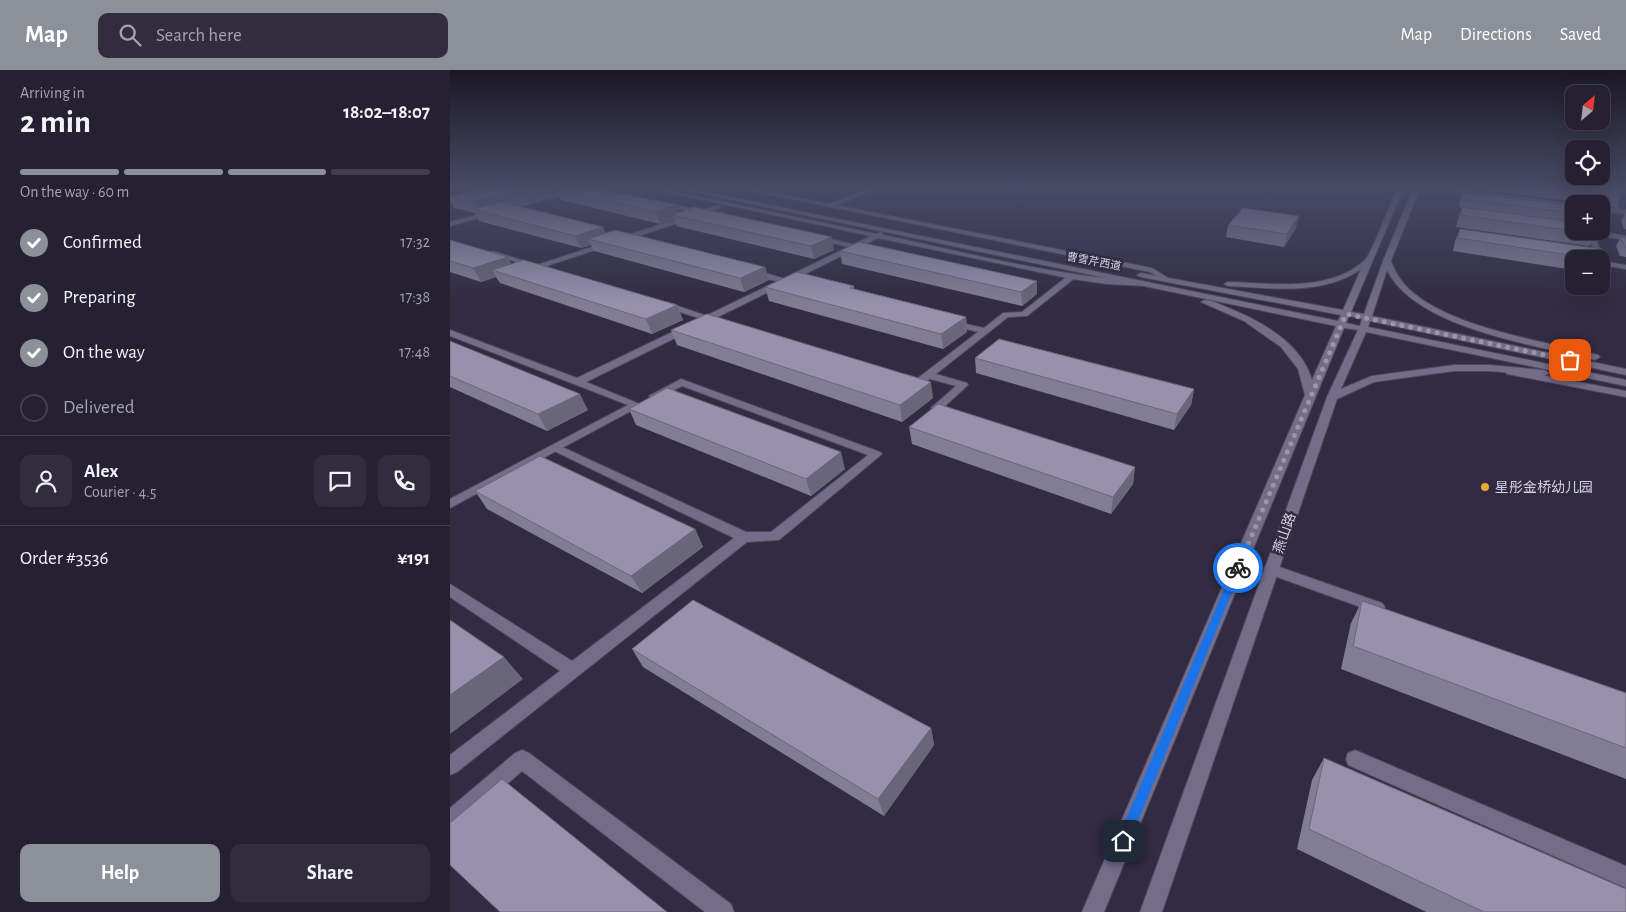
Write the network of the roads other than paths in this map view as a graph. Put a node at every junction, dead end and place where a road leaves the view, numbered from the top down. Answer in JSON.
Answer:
{"nodes":[{"id":1,"x":658,"y":226,"type":"edge"},
{"id":2,"x":848,"y":226,"type":"edge"},
{"id":3,"x":852,"y":226,"type":"edge"},
{"id":4,"x":901,"y":226,"type":"edge"},
{"id":5,"x":932,"y":226,"type":"edge"},
{"id":6,"x":1383,"y":226,"type":"edge"},
{"id":7,"x":1401,"y":226,"type":"edge"},
{"id":8,"x":882,"y":233,"type":"junction"},
{"id":9,"x":603,"y":234,"type":"edge"},
{"id":10,"x":1610,"y":235,"type":"edge"},
{"id":11,"x":811,"y":237,"type":"edge"},
{"id":12,"x":1626,"y":238,"type":"edge"},
{"id":13,"x":621,"y":239,"type":"junction"},
{"id":14,"x":640,"y":243,"type":"edge"},
{"id":15,"x":859,"y":248,"type":"junction"},
{"id":16,"x":485,"y":251,"type":"edge"},
{"id":17,"x":1387,"y":260,"type":"junction"},
{"id":18,"x":1368,"y":261,"type":"junction"},
{"id":19,"x":1610,"y":263,"type":"edge"},
{"id":20,"x":537,"y":267,"type":"junction"},
{"id":21,"x":1626,"y":267,"type":"edge"},
{"id":22,"x":741,"y":269,"type":"edge"},
{"id":23,"x":556,"y":272,"type":"edge"},
{"id":24,"x":1072,"y":277,"type":"junction"},
{"id":25,"x":1164,"y":278,"type":"junction"},
{"id":26,"x":787,"y":281,"type":"junction"},
{"id":27,"x":1150,"y":284,"type":"junction"},
{"id":28,"x":806,"y":286,"type":"edge"},
{"id":29,"x":652,"y":301,"type":"edge"},
{"id":30,"x":710,"y":318,"type":"junction"},
{"id":31,"x":937,"y":319,"type":"edge"},
{"id":32,"x":1344,"y":319,"type":"junction"},
{"id":33,"x":729,"y":324,"type":"edge"},
{"id":34,"x":1365,"y":324,"type":"junction"},
{"id":35,"x":984,"y":331,"type":"junction"},
{"id":36,"x":450,"y":333,"type":"edge"},
{"id":37,"x":1626,"y":366,"type":"edge"},
{"id":38,"x":1490,"y":368,"type":"junction"},
{"id":39,"x":1626,"y":372,"type":"edge"},
{"id":40,"x":928,"y":375,"type":"junction"},
{"id":41,"x":900,"y":376,"type":"edge"},
{"id":42,"x":1604,"y":378,"type":"junction"},
{"id":43,"x":577,"y":382,"type":"junction"},
{"id":44,"x":1626,"y":383,"type":"edge"},
{"id":45,"x":1626,"y":394,"type":"edge"},
{"id":46,"x":1310,"y":395,"type":"junction"},
{"id":47,"x":1332,"y":396,"type":"junction"},
{"id":48,"x":637,"y":405,"type":"junction"},
{"id":49,"x":954,"y":414,"type":"edge"},
{"id":50,"x":556,"y":448,"type":"junction"},
{"id":51,"x":450,"y":504,"type":"edge"},
{"id":52,"x":744,"y":537,"type":"junction"},
{"id":53,"x":1271,"y":569,"type":"junction"},
{"id":54,"x":450,"y":590,"type":"edge"},
{"id":55,"x":1392,"y":612,"type":"edge"},
{"id":56,"x":572,"y":670,"type":"junction"},
{"id":57,"x":1355,"y":759,"type":"dead end"},
{"id":58,"x":450,"y":766,"type":"edge"},
{"id":59,"x":450,"y":821,"type":"edge"},
{"id":60,"x":1626,"y":877,"type":"edge"},
{"id":61,"x":723,"y":912,"type":"edge"},
{"id":62,"x":1093,"y":912,"type":"edge"},
{"id":63,"x":1151,"y":912,"type":"edge"}],
"edges":[{"from":1,"to":13,"type":"main road"},
{"from":2,"to":8,"type":"main road"},
{"from":3,"to":8,"type":"main road","name":"曹雪芹西道"},
{"from":4,"to":25,"type":"main road","name":"曹雪芹西道"},
{"from":5,"to":25,"type":"main road"},
{"from":6,"to":18,"type":"main road","name":"燕山路"},
{"from":7,"to":17,"type":"main road","name":"燕山路"},
{"from":8,"to":15,"type":"main road"},
{"from":8,"to":24,"type":"main road"},
{"from":8,"to":27,"type":"main road","name":"曹雪芹西道"},
{"from":9,"to":13,"type":"main road"},
{"from":10,"to":12,"type":"main road"},
{"from":11,"to":15,"type":"main road"},
{"from":13,"to":14,"type":"main road"},
{"from":13,"to":20,"type":"main road"},
{"from":15,"to":26,"type":"main road"},
{"from":16,"to":20,"type":"main road"},
{"from":17,"to":34,"type":"main road","name":"燕山路"},
{"from":17,"to":37,"type":"main road"},
{"from":18,"to":25,"type":"main road"},
{"from":18,"to":32,"type":"main road","name":"燕山路"},
{"from":19,"to":21,"type":"main road"},
{"from":20,"to":23,"type":"main road"},
{"from":22,"to":26,"type":"main road"},
{"from":24,"to":27,"type":"main road"},
{"from":24,"to":35,"type":"main road"},
{"from":25,"to":32,"type":"main road","name":"曹雪芹西道"},
{"from":26,"to":28,"type":"main road"},
{"from":26,"to":30,"type":"main road"},
{"from":27,"to":32,"type":"main road","name":"曹雪芹西道"},
{"from":27,"to":46,"type":"main road"},
{"from":29,"to":30,"type":"main road"},
{"from":30,"to":33,"type":"main road"},
{"from":30,"to":43,"type":"main road"},
{"from":31,"to":35,"type":"main road"},
{"from":32,"to":34,"type":"main road"},
{"from":32,"to":46,"type":"main road","name":"燕山路"},
{"from":34,"to":39,"type":"main road"},
{"from":34,"to":42,"type":"main road"},
{"from":34,"to":47,"type":"main road","name":"燕山路"},
{"from":35,"to":40,"type":"main road"},
{"from":36,"to":43,"type":"main road"},
{"from":38,"to":42,"type":"main road"},
{"from":38,"to":45,"type":"main road"},
{"from":38,"to":47,"type":"main road"},
{"from":40,"to":41,"type":"main road"},
{"from":40,"to":49,"type":"main road"},
{"from":42,"to":44,"type":"main road"},
{"from":43,"to":48,"type":"main road"},
{"from":46,"to":62,"type":"main road","name":"燕山路"},
{"from":47,"to":53,"type":"main road","name":"燕山路"},
{"from":48,"to":50,"type":"main road"},
{"from":48,"to":52,"type":"main road"},
{"from":50,"to":51,"type":"main road"},
{"from":50,"to":52,"type":"main road"},
{"from":52,"to":56,"type":"main road"},
{"from":53,"to":55,"type":"main road"},
{"from":53,"to":63,"type":"main road","name":"燕山路"},
{"from":54,"to":56,"type":"main road"},
{"from":56,"to":58,"type":"main road"},
{"from":57,"to":60,"type":"main road"},
{"from":59,"to":61,"type":"main road"}]}
